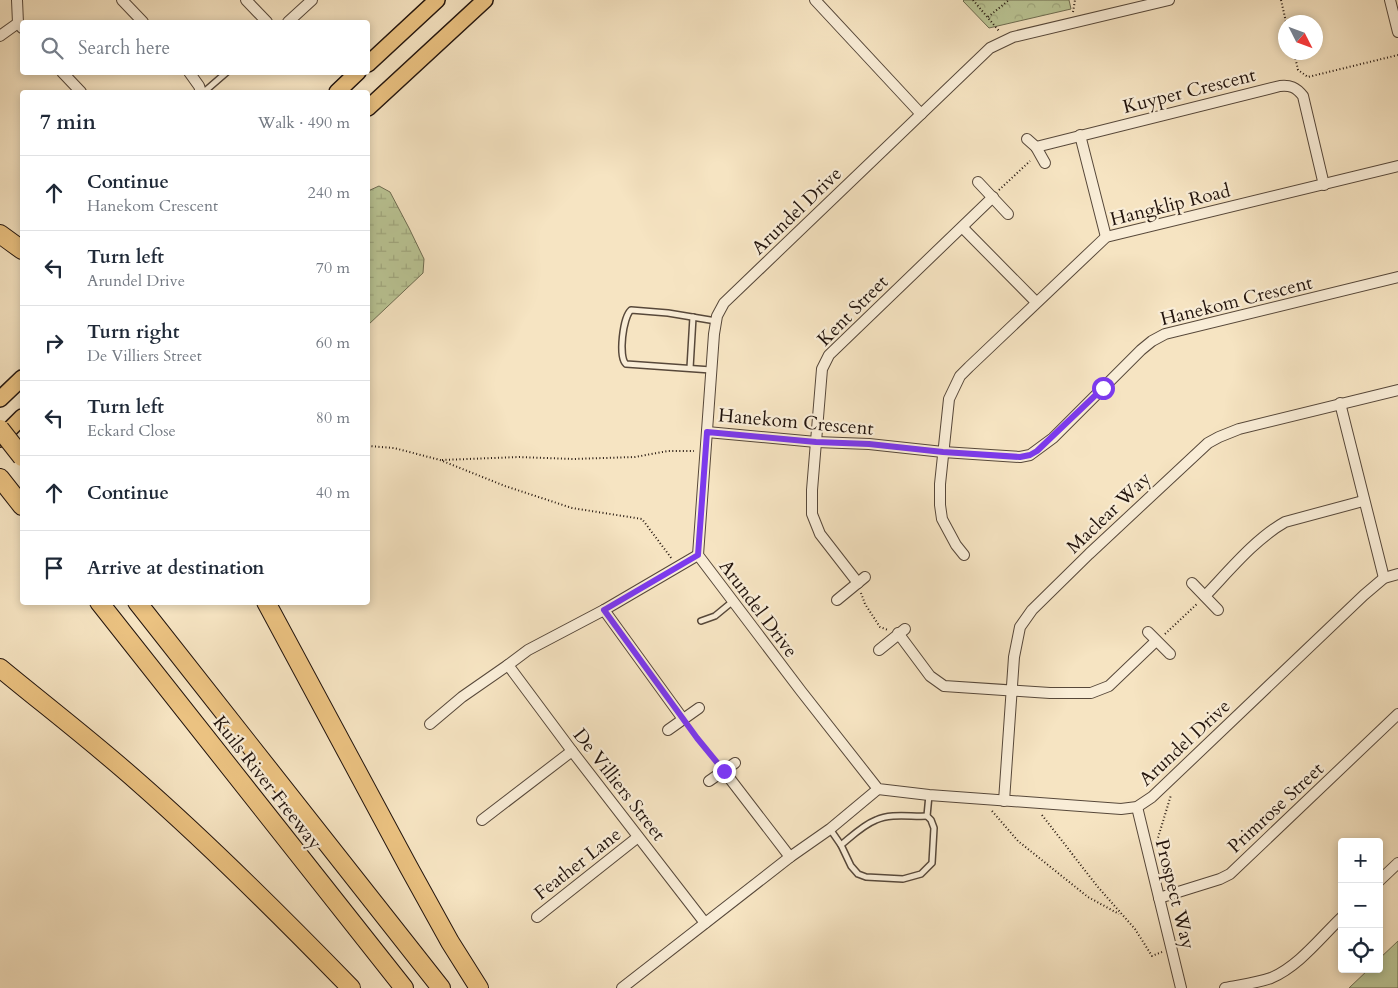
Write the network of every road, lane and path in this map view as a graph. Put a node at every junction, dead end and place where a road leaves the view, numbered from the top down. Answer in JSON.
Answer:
{"nodes":[{"id":1,"x":17,"y":0,"type":"edge"},
{"id":2,"x":122,"y":0,"type":"edge"},
{"id":3,"x":246,"y":0,"type":"edge"},
{"id":4,"x":312,"y":0,"type":"edge"},
{"id":5,"x":437,"y":0,"type":"edge"},
{"id":6,"x":485,"y":0,"type":"edge"},
{"id":7,"x":815,"y":0,"type":"edge"},
{"id":8,"x":974,"y":0,"type":"edge"},
{"id":9,"x":1008,"y":0,"type":"edge"},
{"id":10,"x":1169,"y":0,"type":"edge"},
{"id":11,"x":1281,"y":0,"type":"edge"},
{"id":12,"x":1390,"y":0,"type":"edge"},
{"id":13,"x":1284,"y":15,"type":"edge"},
{"id":14,"x":988,"y":17,"type":"junction"},
{"id":15,"x":141,"y":20,"type":"edge"},
{"id":16,"x":265,"y":20,"type":"edge"},
{"id":17,"x":290,"y":20,"type":"edge"},
{"id":18,"x":20,"y":26,"type":"edge"},
{"id":19,"x":1398,"y":31,"type":"edge"},
{"id":20,"x":0,"y":36,"type":"edge"},
{"id":21,"x":1002,"y":42,"type":"junction"},
{"id":22,"x":1398,"y":55,"type":"edge"},
{"id":23,"x":1296,"y":60,"type":"edge"},
{"id":24,"x":370,"y":62,"type":"edge"},
{"id":25,"x":64,"y":75,"type":"edge"},
{"id":26,"x":191,"y":75,"type":"edge"},
{"id":27,"x":223,"y":75,"type":"edge"},
{"id":28,"x":355,"y":75,"type":"edge"},
{"id":29,"x":76,"y":90,"type":"edge"},
{"id":30,"x":202,"y":90,"type":"edge"},
{"id":31,"x":205,"y":90,"type":"edge"},
{"id":32,"x":339,"y":90,"type":"edge"},
{"id":33,"x":370,"y":106,"type":"edge"},
{"id":34,"x":921,"y":114,"type":"junction"},
{"id":35,"x":1080,"y":135,"type":"junction"},
{"id":36,"x":1027,"y":139,"type":"dead end"},
{"id":37,"x":1037,"y":149,"type":"junction"},
{"id":38,"x":1045,"y":163,"type":"dead end"},
{"id":39,"x":1398,"y":166,"type":"edge"},
{"id":40,"x":978,"y":182,"type":"dead end"},
{"id":41,"x":1324,"y":184,"type":"junction"},
{"id":42,"x":993,"y":197,"type":"junction"},
{"id":43,"x":1008,"y":214,"type":"dead end"},
{"id":44,"x":963,"y":228,"type":"junction"},
{"id":45,"x":0,"y":234,"type":"edge"},
{"id":46,"x":1106,"y":237,"type":"junction"},
{"id":47,"x":20,"y":249,"type":"edge"},
{"id":48,"x":1398,"y":277,"type":"edge"},
{"id":49,"x":1036,"y":302,"type":"junction"},
{"id":50,"x":694,"y":317,"type":"junction"},
{"id":51,"x":716,"y":321,"type":"junction"},
{"id":52,"x":690,"y":368,"type":"junction"},
{"id":53,"x":712,"y":370,"type":"junction"},
{"id":54,"x":20,"y":380,"type":"edge"},
{"id":55,"x":1398,"y":390,"type":"edge"},
{"id":56,"x":0,"y":399,"type":"edge"},
{"id":57,"x":1340,"y":403,"type":"junction"},
{"id":58,"x":20,"y":420,"type":"edge"},
{"id":59,"x":0,"y":429,"type":"edge"},
{"id":60,"x":707,"y":432,"type":"junction"},
{"id":61,"x":0,"y":439,"type":"edge"},
{"id":62,"x":816,"y":442,"type":"junction"},
{"id":63,"x":370,"y":446,"type":"edge"},
{"id":64,"x":706,"y":451,"type":"junction"},
{"id":65,"x":943,"y":452,"type":"junction"},
{"id":66,"x":20,"y":454,"type":"edge"},
{"id":67,"x":440,"y":460,"type":"junction"},
{"id":68,"x":0,"y":478,"type":"edge"},
{"id":69,"x":18,"y":500,"type":"edge"},
{"id":70,"x":1364,"y":501,"type":"junction"},
{"id":71,"x":698,"y":555,"type":"junction"},
{"id":72,"x":964,"y":555,"type":"dead end"},
{"id":73,"x":679,"y":567,"type":"junction"},
{"id":74,"x":1398,"y":574,"type":"edge"},
{"id":75,"x":1384,"y":578,"type":"junction"},
{"id":76,"x":861,"y":580,"type":"junction"},
{"id":77,"x":1192,"y":583,"type":"dead end"},
{"id":78,"x":1205,"y":596,"type":"junction"},
{"id":79,"x":838,"y":600,"type":"dead end"},
{"id":80,"x":732,"y":602,"type":"junction"},
{"id":81,"x":101,"y":605,"type":"edge"},
{"id":82,"x":139,"y":605,"type":"edge"},
{"id":83,"x":268,"y":605,"type":"edge"},
{"id":84,"x":604,"y":610,"type":"junction"},
{"id":85,"x":1218,"y":610,"type":"dead end"},
{"id":86,"x":701,"y":621,"type":"dead end"},
{"id":87,"x":901,"y":631,"type":"junction"},
{"id":88,"x":1148,"y":632,"type":"dead end"},
{"id":89,"x":1156,"y":641,"type":"junction"},
{"id":90,"x":879,"y":650,"type":"dead end"},
{"id":91,"x":1170,"y":654,"type":"dead end"},
{"id":92,"x":508,"y":665,"type":"junction"},
{"id":93,"x":0,"y":668,"type":"edge"},
{"id":94,"x":1012,"y":690,"type":"junction"},
{"id":95,"x":699,"y":708,"type":"dead end"},
{"id":96,"x":1398,"y":714,"type":"edge"},
{"id":97,"x":683,"y":719,"type":"junction"},
{"id":98,"x":430,"y":724,"type":"dead end"},
{"id":99,"x":668,"y":730,"type":"dead end"},
{"id":100,"x":572,"y":751,"type":"junction"},
{"id":101,"x":734,"y":763,"type":"dead end"},
{"id":102,"x":724,"y":771,"type":"junction"},
{"id":103,"x":709,"y":781,"type":"dead end"},
{"id":104,"x":1166,"y":784,"type":"junction"},
{"id":105,"x":878,"y":789,"type":"junction"},
{"id":106,"x":929,"y":795,"type":"junction"},
{"id":107,"x":988,"y":799,"type":"junction"},
{"id":108,"x":1004,"y":800,"type":"junction"},
{"id":109,"x":1038,"y":803,"type":"junction"},
{"id":110,"x":1137,"y":807,"type":"junction"},
{"id":111,"x":927,"y":816,"type":"junction"},
{"id":112,"x":482,"y":820,"type":"dead end"},
{"id":113,"x":830,"y":829,"type":"junction"},
{"id":114,"x":638,"y":837,"type":"junction"},
{"id":115,"x":841,"y":845,"type":"junction"},
{"id":116,"x":1147,"y":850,"type":"junction"},
{"id":117,"x":790,"y":857,"type":"junction"},
{"id":118,"x":1398,"y":863,"type":"edge"},
{"id":119,"x":1383,"y":877,"type":"edge"},
{"id":120,"x":1159,"y":898,"type":"junction"},
{"id":121,"x":1121,"y":915,"type":"junction"},
{"id":122,"x":537,"y":917,"type":"dead end"},
{"id":123,"x":1338,"y":921,"type":"edge"},
{"id":124,"x":705,"y":923,"type":"junction"},
{"id":125,"x":1172,"y":948,"type":"junction"},
{"id":126,"x":351,"y":988,"type":"edge"},
{"id":127,"x":404,"y":988,"type":"edge"},
{"id":128,"x":441,"y":988,"type":"edge"},
{"id":129,"x":479,"y":988,"type":"edge"},
{"id":130,"x":622,"y":988,"type":"edge"},
{"id":131,"x":1181,"y":988,"type":"edge"},
{"id":132,"x":1225,"y":988,"type":"edge"}],
"edges":[{"from":1,"to":18,"type":"street"},
{"from":2,"to":15,"type":"street"},
{"from":3,"to":16,"type":"street"},
{"from":4,"to":17,"type":"street"},
{"from":5,"to":24,"type":"main road"},
{"from":6,"to":33,"type":"main road"},
{"from":7,"to":34,"type":"street"},
{"from":8,"to":14,"type":"path"},
{"from":9,"to":14,"type":"path"},
{"from":10,"to":21,"type":"street","name":"Arundel Drive"},
{"from":11,"to":13,"type":"path"},
{"from":12,"to":19,"type":"street"},
{"from":14,"to":21,"type":"path"},
{"from":18,"to":20,"type":"street"},
{"from":21,"to":34,"type":"street","name":"Arundel Drive"},
{"from":22,"to":23,"type":"path"},
{"from":25,"to":29,"type":"street"},
{"from":26,"to":30,"type":"street"},
{"from":27,"to":31,"type":"lane"},
{"from":28,"to":32,"type":"main road"},
{"from":34,"to":51,"type":"street","name":"Arundel Drive"},
{"from":35,"to":37,"type":"street","name":"Kuyper Crescent"},
{"from":35,"to":41,"type":"street","name":"Kuyper Crescent"},
{"from":35,"to":46,"type":"street"},
{"from":36,"to":37,"type":"street"},
{"from":37,"to":38,"type":"street"},
{"from":37,"to":42,"type":"path"},
{"from":39,"to":41,"type":"street","name":"Hangklip Road"},
{"from":40,"to":42,"type":"street"},
{"from":41,"to":46,"type":"street","name":"Hangklip Road"},
{"from":42,"to":43,"type":"street"},
{"from":42,"to":44,"type":"street","name":"Kent Street"},
{"from":44,"to":49,"type":"street"},
{"from":44,"to":62,"type":"street","name":"Kent Street"},
{"from":45,"to":47,"type":"highway"},
{"from":46,"to":49,"type":"street","name":"Hangklip Road"},
{"from":48,"to":65,"type":"street","name":"Hanekom Crescent"},
{"from":49,"to":65,"type":"street","name":"Hangklip Road"},
{"from":50,"to":51,"type":"lane"},
{"from":50,"to":52,"type":"lane"},
{"from":50,"to":52,"type":"lane"},
{"from":51,"to":53,"type":"street","name":"Arundel Drive"},
{"from":52,"to":53,"type":"lane"},
{"from":53,"to":60,"type":"street","name":"Arundel Drive"},
{"from":54,"to":56,"type":"main road"},
{"from":55,"to":57,"type":"street","name":"Maclear Way"},
{"from":57,"to":70,"type":"street"},
{"from":57,"to":94,"type":"street","name":"Maclear Way"},
{"from":58,"to":61,"type":"main road"},
{"from":59,"to":66,"type":"highway","bridge":true},
{"from":60,"to":62,"type":"street","name":"Hanekom Crescent"},
{"from":60,"to":64,"type":"street","name":"Arundel Drive"},
{"from":62,"to":65,"type":"street","name":"Hanekom Crescent"},
{"from":62,"to":76,"type":"street","name":"Kent Street"},
{"from":63,"to":67,"type":"path"},
{"from":64,"to":67,"type":"path"},
{"from":64,"to":71,"type":"street","name":"Arundel Drive"},
{"from":65,"to":72,"type":"street","name":"Hangklip Road"},
{"from":67,"to":73,"type":"path"},
{"from":68,"to":69,"type":"highway"},
{"from":70,"to":75,"type":"street"},
{"from":70,"to":78,"type":"street"},
{"from":71,"to":73,"type":"street"},
{"from":71,"to":80,"type":"street","name":"Arundel Drive"},
{"from":73,"to":84,"type":"street"},
{"from":74,"to":75,"type":"street","name":"Arundel Drive"},
{"from":75,"to":104,"type":"street","name":"Arundel Drive"},
{"from":76,"to":79,"type":"street"},
{"from":76,"to":87,"type":"path"},
{"from":77,"to":78,"type":"street"},
{"from":78,"to":85,"type":"street"},
{"from":78,"to":89,"type":"path"},
{"from":80,"to":86,"type":"lane"},
{"from":80,"to":105,"type":"street","name":"Arundel Drive"},
{"from":81,"to":127,"type":"highway","name":"Kuils River Freeway"},
{"from":82,"to":128,"type":"highway","name":"Kuils River Freeway"},
{"from":83,"to":129,"type":"highway"},
{"from":84,"to":92,"type":"street"},
{"from":84,"to":97,"type":"street"},
{"from":87,"to":90,"type":"street"},
{"from":87,"to":94,"type":"street"},
{"from":88,"to":89,"type":"street"},
{"from":89,"to":91,"type":"street"},
{"from":89,"to":94,"type":"street"},
{"from":92,"to":98,"type":"street"},
{"from":92,"to":100,"type":"street","name":"De Villiers Street"},
{"from":93,"to":126,"type":"highway"},
{"from":94,"to":108,"type":"street","name":"Maclear Way"},
{"from":95,"to":97,"type":"street"},
{"from":96,"to":120,"type":"street","name":"Primrose Street"},
{"from":97,"to":99,"type":"street"},
{"from":97,"to":102,"type":"path"},
{"from":100,"to":112,"type":"street"},
{"from":100,"to":114,"type":"street","name":"De Villiers Street"},
{"from":101,"to":102,"type":"street"},
{"from":102,"to":103,"type":"street"},
{"from":102,"to":117,"type":"street"},
{"from":104,"to":110,"type":"street","name":"Arundel Drive"},
{"from":104,"to":116,"type":"path"},
{"from":105,"to":106,"type":"street","name":"Arundel Drive"},
{"from":105,"to":113,"type":"street"},
{"from":106,"to":107,"type":"street","name":"Arundel Drive"},
{"from":106,"to":111,"type":"lane"},
{"from":107,"to":108,"type":"street","name":"Arundel Drive"},
{"from":107,"to":121,"type":"path"},
{"from":108,"to":109,"type":"street","name":"Arundel Drive"},
{"from":109,"to":110,"type":"street","name":"Arundel Drive"},
{"from":109,"to":121,"type":"path"},
{"from":110,"to":116,"type":"street","name":"Prospect Way"},
{"from":111,"to":115,"type":"lane"},
{"from":111,"to":115,"type":"lane"},
{"from":113,"to":115,"type":"lane"},
{"from":113,"to":117,"type":"street"},
{"from":114,"to":122,"type":"street","name":"Feather Lane"},
{"from":114,"to":124,"type":"street","name":"De Villiers Street"},
{"from":116,"to":120,"type":"street","name":"Prospect Way"},
{"from":117,"to":124,"type":"street"},
{"from":118,"to":119,"type":"street"},
{"from":120,"to":125,"type":"street","name":"Prospect Way"},
{"from":121,"to":125,"type":"path"},
{"from":123,"to":132,"type":"street"},
{"from":124,"to":130,"type":"street"},
{"from":125,"to":131,"type":"street","name":"Prospect Way"}]}
